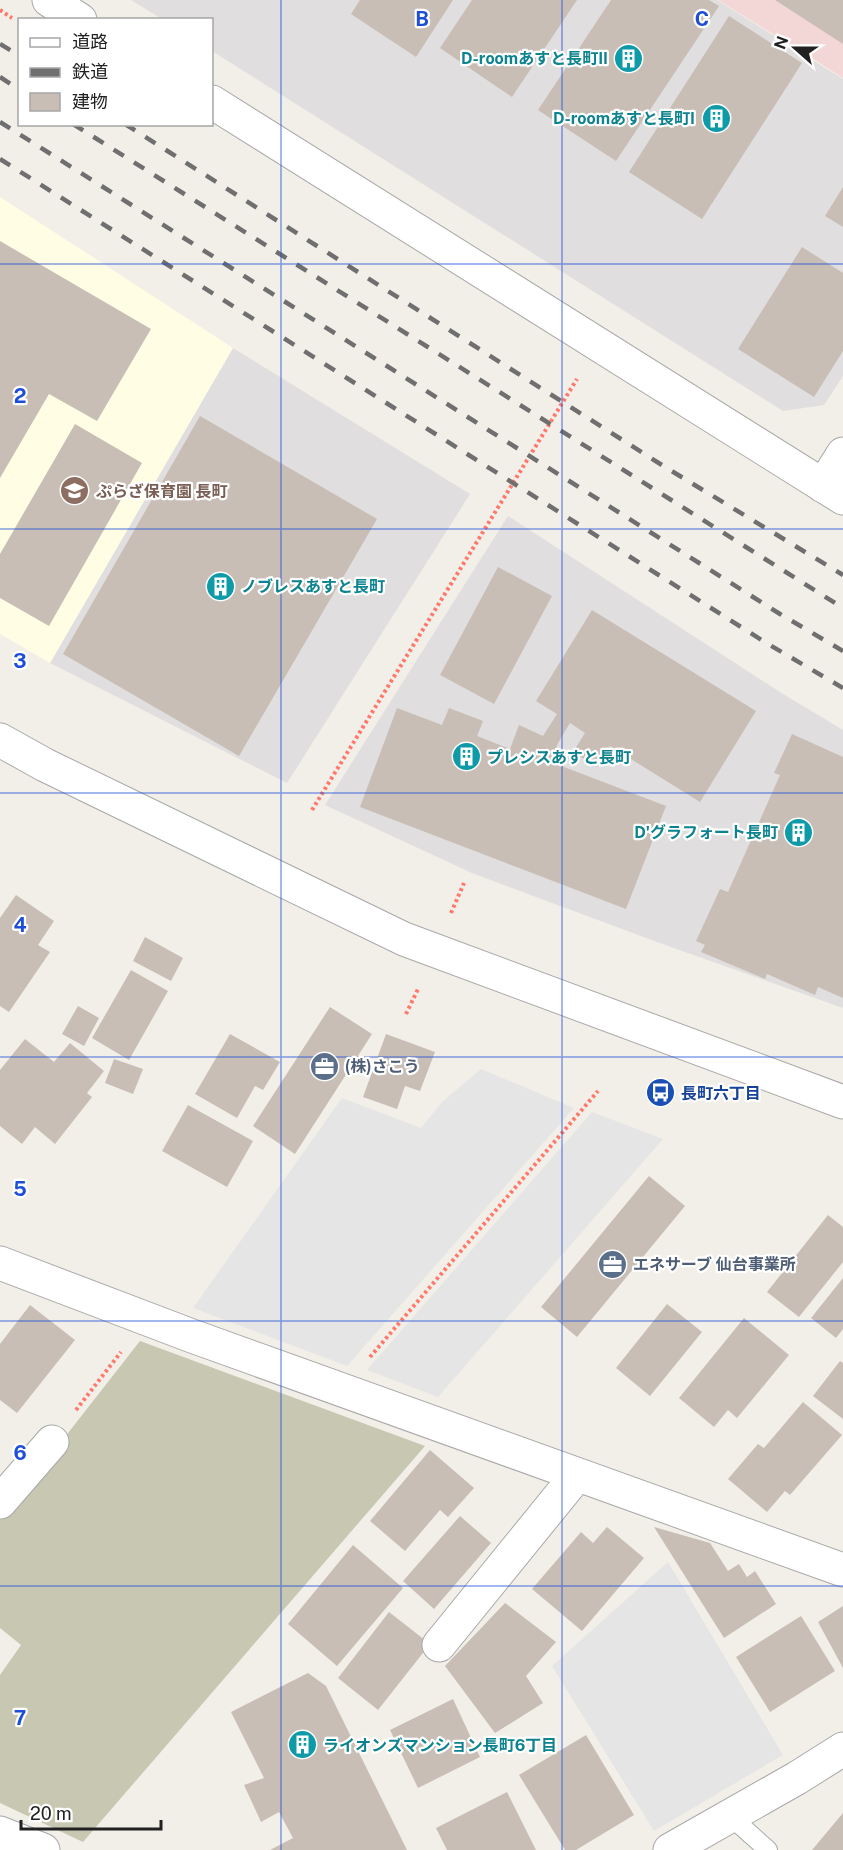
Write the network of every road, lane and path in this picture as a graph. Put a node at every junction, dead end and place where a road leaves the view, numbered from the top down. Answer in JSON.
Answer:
{"nodes":[{"id":1,"x":48,"y":0,"type":"edge"},
{"id":2,"x":77,"y":18,"type":"edge"},
{"id":3,"x":213,"y":103,"type":"edge"},
{"id":4,"x":581,"y":371,"type":"dead end"},
{"id":5,"x":843,"y":454,"type":"edge"},
{"id":6,"x":833,"y":492,"type":"edge"},
{"id":7,"x":0,"y":740,"type":"edge"},
{"id":8,"x":312,"y":810,"type":"dead end"},
{"id":9,"x":464,"y":883,"type":"dead end"},
{"id":10,"x":449,"y":917,"type":"dead end"},
{"id":11,"x":421,"y":982,"type":"dead end"},
{"id":12,"x":406,"y":1014,"type":"dead end"},
{"id":13,"x":598,"y":1091,"type":"dead end"},
{"id":14,"x":843,"y":1102,"type":"edge"},
{"id":15,"x":0,"y":1263,"type":"edge"},
{"id":16,"x":147,"y":1319,"type":"junction"},
{"id":17,"x":342,"y":1389,"type":"junction"},
{"id":18,"x":52,"y":1442,"type":"joint"},
{"id":19,"x":577,"y":1475,"type":"junction"},
{"id":20,"x":0,"y":1502,"type":"edge"},
{"id":21,"x":843,"y":1570,"type":"edge"},
{"id":22,"x":439,"y":1645,"type":"dead end"},
{"id":23,"x":843,"y":1749,"type":"edge"},
{"id":24,"x":730,"y":1816,"type":"junction"},
{"id":25,"x":0,"y":1833,"type":"edge"},
{"id":26,"x":43,"y":1850,"type":"edge"},
{"id":27,"x":670,"y":1850,"type":"edge"},
{"id":28,"x":768,"y":1850,"type":"edge"}],
"edges":[{"from":1,"to":2,"type":"street"},
{"from":3,"to":6,"type":"street"},
{"from":4,"to":8,"type":"path"},
{"from":5,"to":6,"type":"street"},
{"from":7,"to":14,"type":"street"},
{"from":9,"to":10,"type":"path"},
{"from":11,"to":12,"type":"path"},
{"from":13,"to":17,"type":"path"},
{"from":15,"to":16,"type":"street"},
{"from":16,"to":17,"type":"street"},
{"from":16,"to":18,"type":"path"},
{"from":17,"to":19,"type":"street"},
{"from":18,"to":20,"type":"street"},
{"from":19,"to":21,"type":"street"},
{"from":19,"to":22,"type":"street"},
{"from":23,"to":24,"type":"street"},
{"from":24,"to":27,"type":"street"},
{"from":24,"to":28,"type":"lane"},
{"from":25,"to":26,"type":"street"}]}
